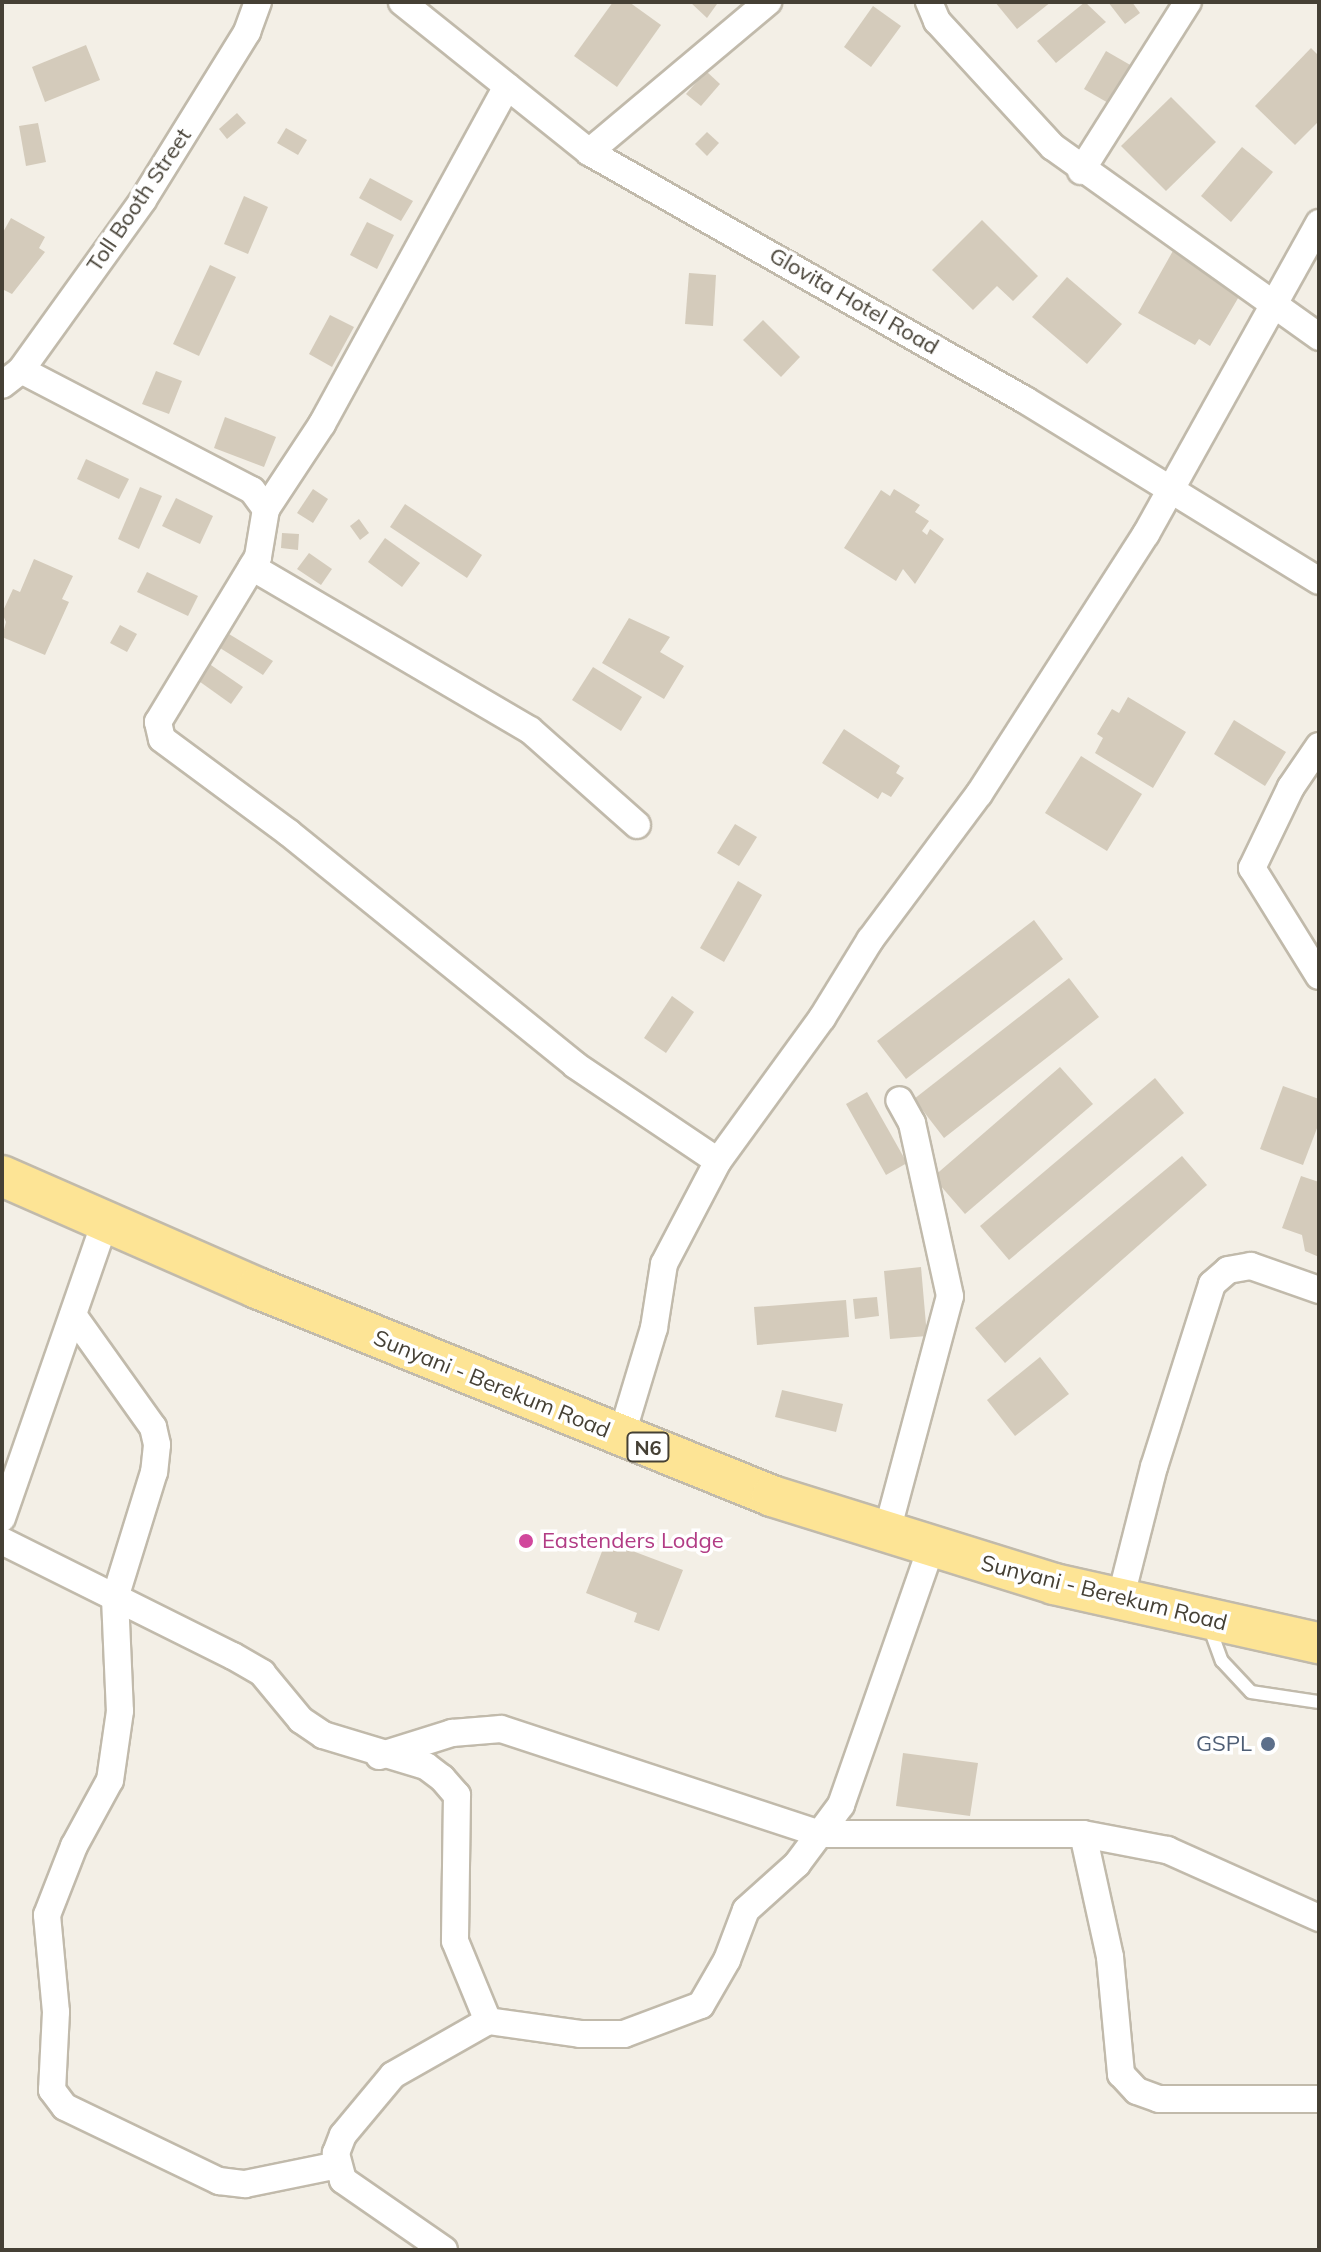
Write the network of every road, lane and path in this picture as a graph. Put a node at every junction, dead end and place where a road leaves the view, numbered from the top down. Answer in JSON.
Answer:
{"nodes":[{"id":1,"x":258,"y":2,"type":"edge"},
{"id":2,"x":402,"y":2,"type":"edge"},
{"id":3,"x":768,"y":2,"type":"edge"},
{"id":4,"x":929,"y":2,"type":"edge"},
{"id":5,"x":1188,"y":2,"type":"edge"},
{"id":6,"x":507,"y":86,"type":"junction"},
{"id":7,"x":589,"y":152,"type":"junction"},
{"id":8,"x":1081,"y":171,"type":"junction"},
{"id":9,"x":1319,"y":223,"type":"edge"},
{"id":10,"x":1276,"y":305,"type":"junction"},
{"id":11,"x":1319,"y":337,"type":"edge"},
{"id":12,"x":11,"y":377,"type":"edge"},
{"id":13,"x":1173,"y":490,"type":"junction"},
{"id":14,"x":266,"y":509,"type":"junction"},
{"id":15,"x":252,"y":567,"type":"junction"},
{"id":16,"x":1319,"y":581,"type":"edge"},
{"id":17,"x":1319,"y":746,"type":"edge"},
{"id":18,"x":637,"y":825,"type":"dead end"},
{"id":19,"x":1319,"y":976,"type":"edge"},
{"id":20,"x":899,"y":1100,"type":"dead end"},
{"id":21,"x":718,"y":1161,"type":"junction"},
{"id":22,"x":2,"y":1176,"type":"edge"},
{"id":23,"x":105,"y":1223,"type":"junction"},
{"id":24,"x":1319,"y":1290,"type":"edge"},
{"id":25,"x":73,"y":1315,"type":"junction"},
{"id":26,"x":621,"y":1437,"type":"junction"},
{"id":27,"x":2,"y":1518,"type":"edge"},
{"id":28,"x":886,"y":1535,"type":"junction"},
{"id":29,"x":2,"y":1541,"type":"edge"},
{"id":30,"x":931,"y":1548,"type":"junction"},
{"id":31,"x":115,"y":1598,"type":"junction"},
{"id":32,"x":1120,"y":1600,"type":"junction"},
{"id":33,"x":1206,"y":1619,"type":"junction"},
{"id":34,"x":1319,"y":1643,"type":"edge"},
{"id":35,"x":1319,"y":1702,"type":"edge"},
{"id":36,"x":379,"y":1756,"type":"junction"},
{"id":37,"x":820,"y":1834,"type":"junction"},
{"id":38,"x":1083,"y":1834,"type":"junction"},
{"id":39,"x":1319,"y":1918,"type":"edge"},
{"id":40,"x":488,"y":2021,"type":"junction"},
{"id":41,"x":1319,"y":2099,"type":"edge"},
{"id":42,"x":338,"y":2165,"type":"junction"},
{"id":43,"x":444,"y":2250,"type":"edge"}],
"edges":[{"from":1,"to":12,"type":"street","name":"Toll Booth Street"},
{"from":2,"to":6,"type":"street","name":"Glovita Hotel Road"},
{"from":3,"to":7,"type":"street"},
{"from":4,"to":8,"type":"street"},
{"from":5,"to":8,"type":"street"},
{"from":6,"to":7,"type":"street","name":"Glovita Hotel Road"},
{"from":6,"to":14,"type":"street"},
{"from":7,"to":13,"type":"street","name":"Glovita Hotel Road"},
{"from":8,"to":10,"type":"street"},
{"from":9,"to":10,"type":"street"},
{"from":10,"to":11,"type":"street"},
{"from":10,"to":13,"type":"street"},
{"from":12,"to":14,"type":"street"},
{"from":13,"to":16,"type":"street","name":"Glovita Hotel Road"},
{"from":13,"to":21,"type":"street"},
{"from":14,"to":15,"type":"street"},
{"from":15,"to":18,"type":"street"},
{"from":15,"to":21,"type":"street"},
{"from":17,"to":19,"type":"street"},
{"from":20,"to":28,"type":"street"},
{"from":21,"to":26,"type":"street"},
{"from":22,"to":23,"type":"main road","name":"Sunyani - Berekum Road","number":"N6"},
{"from":23,"to":25,"type":"street"},
{"from":23,"to":26,"type":"main road","name":"Sunyani - Berekum Road","number":"N6"},
{"from":24,"to":32,"type":"street"},
{"from":25,"to":27,"type":"street"},
{"from":25,"to":31,"type":"street"},
{"from":26,"to":28,"type":"main road","name":"Sunyani - Berekum Road","number":"N6"},
{"from":28,"to":30,"type":"main road","name":"Sunyani - Berekum Road","number":"N6"},
{"from":29,"to":31,"type":"street"},
{"from":30,"to":32,"type":"main road","name":"Sunyani - Berekum Road","number":"N6"},
{"from":30,"to":37,"type":"street"},
{"from":31,"to":36,"type":"street"},
{"from":31,"to":42,"type":"street"},
{"from":32,"to":33,"type":"main road","name":"Sunyani - Berekum Road","number":"N6"},
{"from":33,"to":34,"type":"main road","name":"Sunyani - Berekum Road","number":"N6"},
{"from":33,"to":35,"type":"lane"},
{"from":36,"to":37,"type":"street"},
{"from":36,"to":40,"type":"street"},
{"from":37,"to":38,"type":"street"},
{"from":37,"to":40,"type":"street"},
{"from":38,"to":39,"type":"street"},
{"from":38,"to":41,"type":"street"},
{"from":40,"to":42,"type":"street"},
{"from":42,"to":43,"type":"street"}]}
